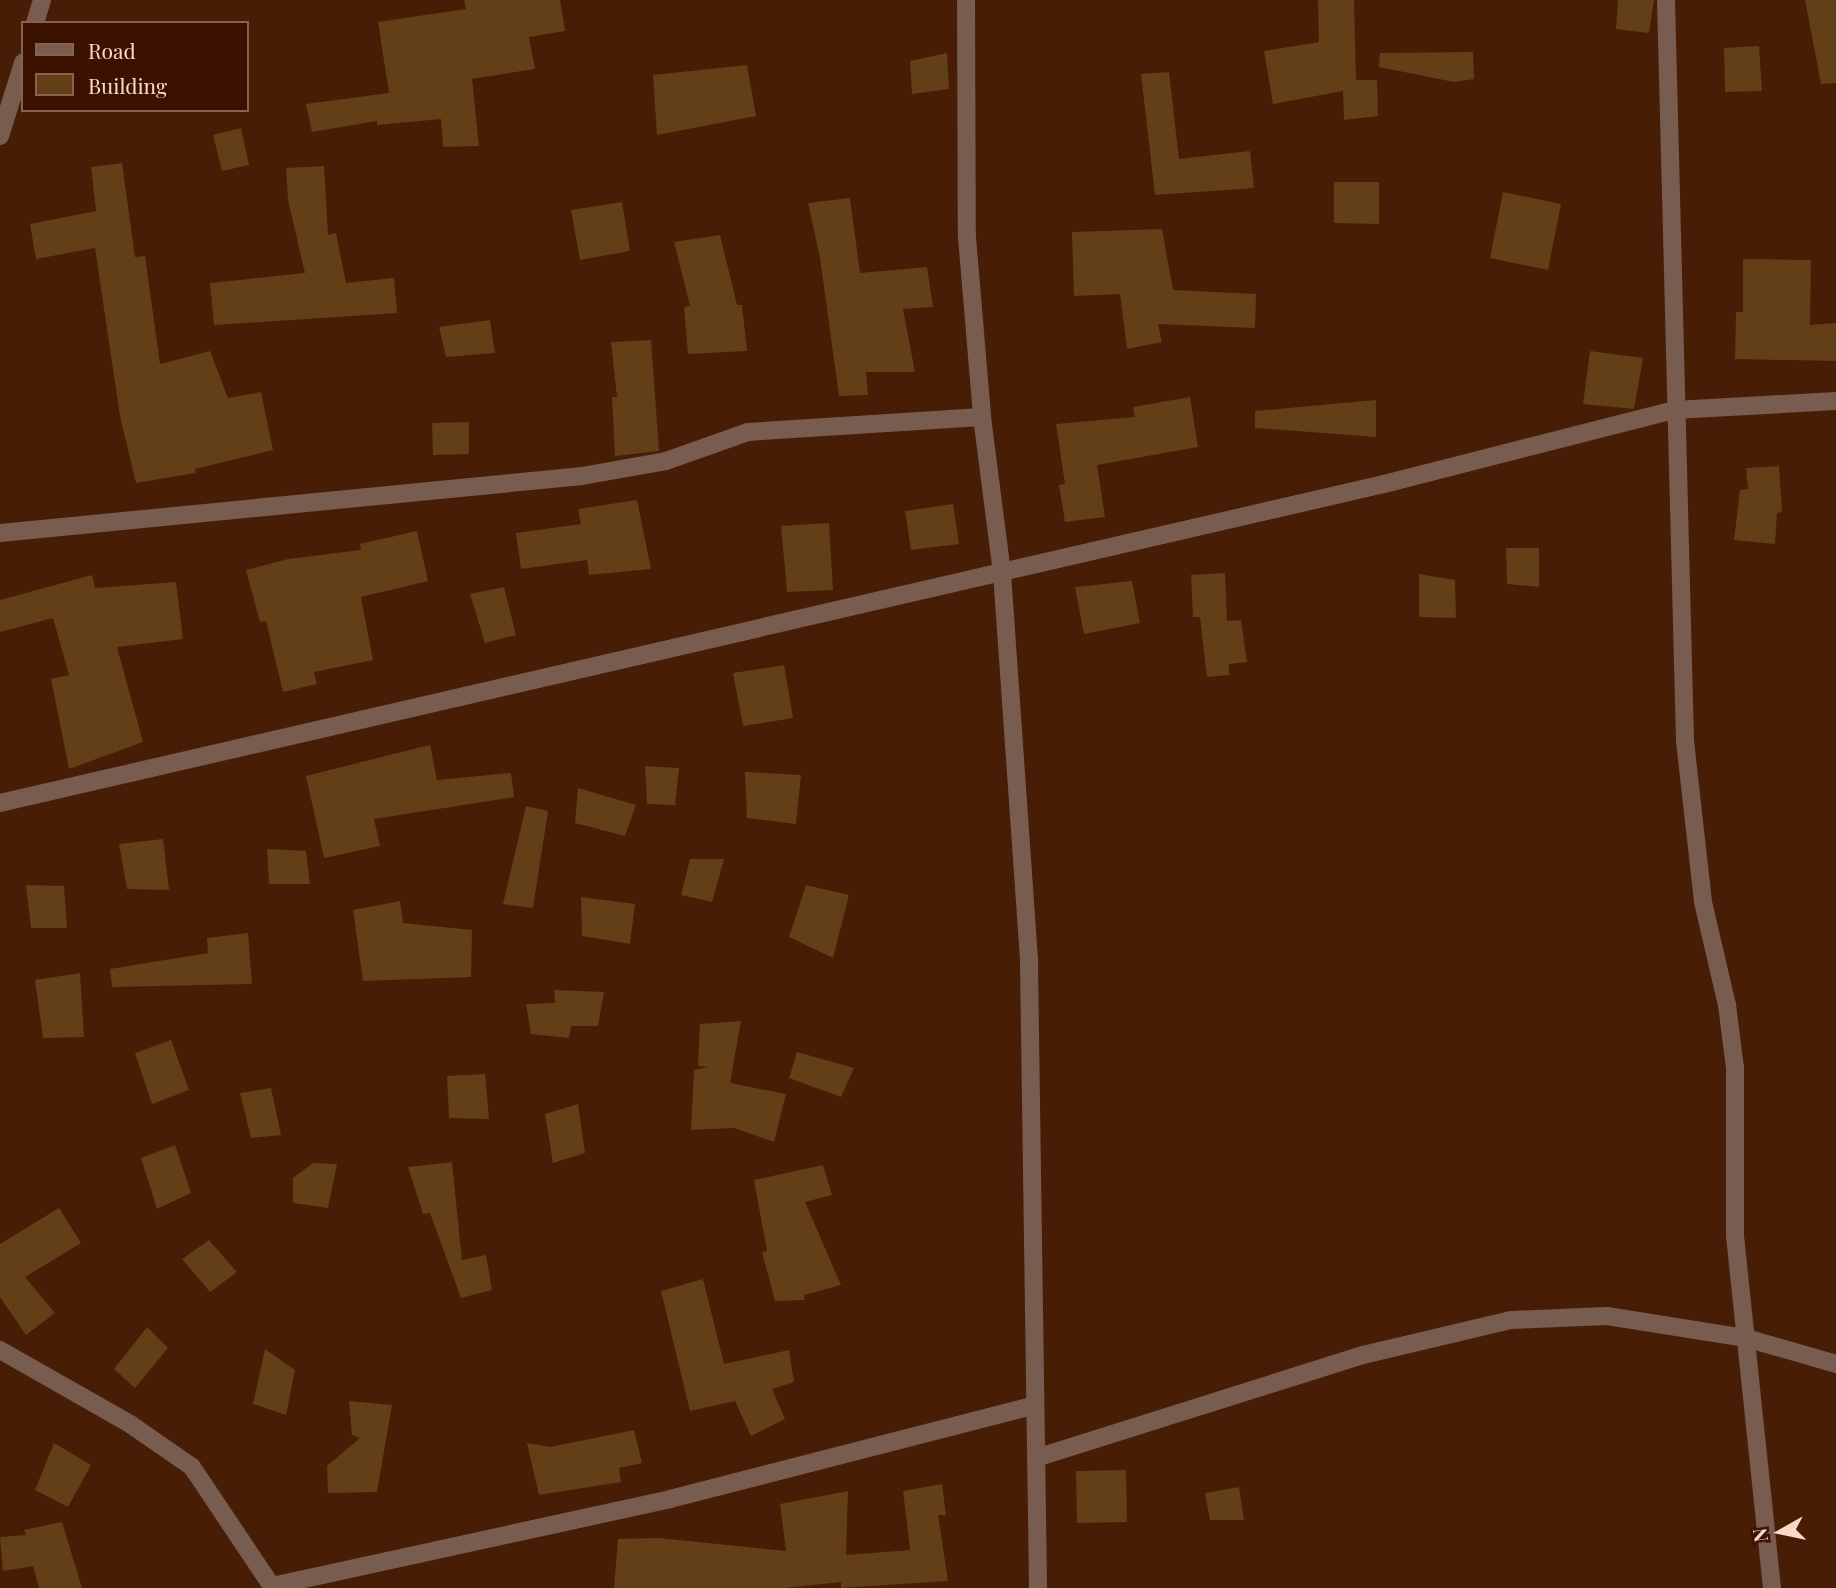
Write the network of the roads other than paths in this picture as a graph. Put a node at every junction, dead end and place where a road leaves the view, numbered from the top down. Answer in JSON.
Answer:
{"nodes":[{"id":1,"x":42,"y":0,"type":"edge"},
{"id":2,"x":966,"y":0,"type":"edge"},
{"id":3,"x":1666,"y":0,"type":"edge"},
{"id":4,"x":36,"y":21,"type":"edge"},
{"id":5,"x":21,"y":69,"type":"edge"},
{"id":6,"x":0,"y":136,"type":"edge"},
{"id":7,"x":1836,"y":401,"type":"edge"},
{"id":8,"x":1675,"y":410,"type":"junction"},
{"id":9,"x":982,"y":417,"type":"junction"},
{"id":10,"x":0,"y":533,"type":"edge"},
{"id":11,"x":1002,"y":573,"type":"junction"},
{"id":12,"x":0,"y":803,"type":"edge"},
{"id":13,"x":1746,"y":1338,"type":"junction"},
{"id":14,"x":0,"y":1350,"type":"edge"},
{"id":15,"x":1836,"y":1364,"type":"edge"},
{"id":16,"x":1035,"y":1405,"type":"junction"},
{"id":17,"x":1036,"y":1458,"type":"junction"},
{"id":18,"x":273,"y":1587,"type":"edge"},
{"id":19,"x":1038,"y":1588,"type":"edge"},
{"id":20,"x":1772,"y":1588,"type":"edge"}],
"edges":[{"from":1,"to":4,"type":"street"},
{"from":2,"to":9,"type":"street"},
{"from":3,"to":8,"type":"street"},
{"from":5,"to":6,"type":"street"},
{"from":7,"to":8,"type":"street"},
{"from":8,"to":11,"type":"street"},
{"from":8,"to":13,"type":"street"},
{"from":9,"to":10,"type":"street"},
{"from":9,"to":11,"type":"street"},
{"from":11,"to":12,"type":"street"},
{"from":11,"to":16,"type":"street"},
{"from":13,"to":15,"type":"street"},
{"from":13,"to":17,"type":"street"},
{"from":13,"to":20,"type":"street"},
{"from":14,"to":18,"type":"street"},
{"from":16,"to":17,"type":"street"},
{"from":16,"to":18,"type":"street"},
{"from":17,"to":19,"type":"street"}]}
